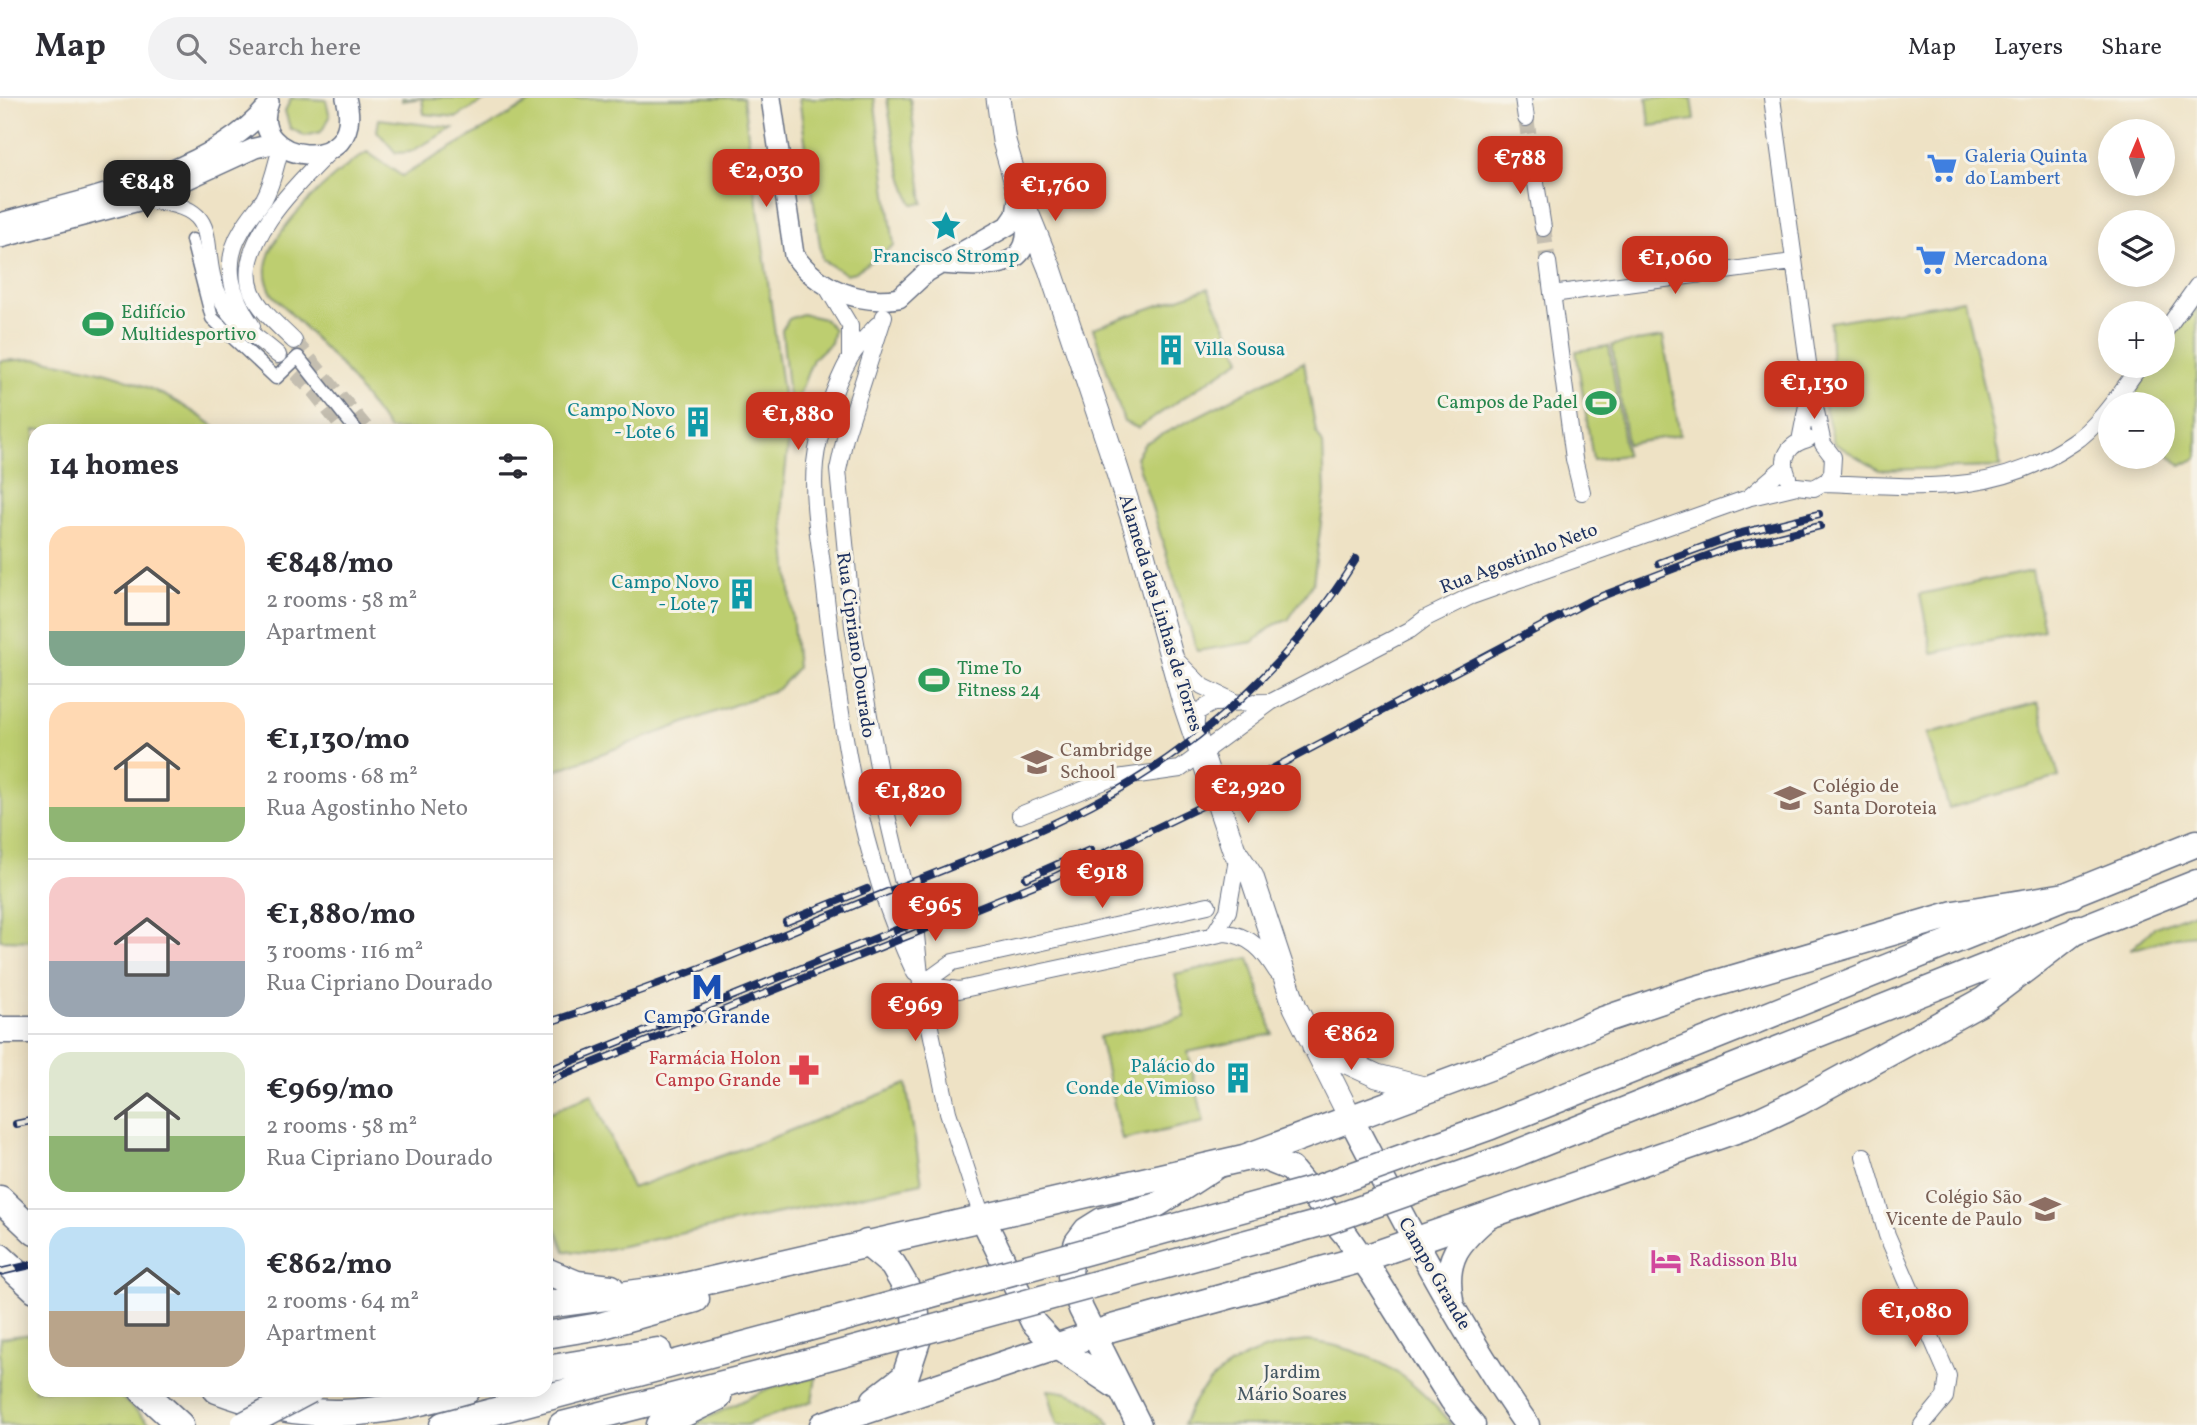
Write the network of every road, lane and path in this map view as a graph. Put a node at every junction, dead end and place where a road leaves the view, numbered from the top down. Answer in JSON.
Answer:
{"nodes":[{"id":1,"x":346,"y":98,"type":"edge"},
{"id":2,"x":771,"y":98,"type":"edge"},
{"id":3,"x":998,"y":98,"type":"edge"},
{"id":4,"x":1523,"y":98,"type":"edge"},
{"id":5,"x":1772,"y":98,"type":"edge"},
{"id":6,"x":269,"y":102,"type":"edge"},
{"id":7,"x":1526,"y":118,"type":"tunnel mouth"},
{"id":8,"x":279,"y":145,"type":"junction"},
{"id":9,"x":336,"y":145,"type":"junction"},
{"id":10,"x":1532,"y":158,"type":"tunnel mouth"},
{"id":11,"x":1019,"y":193,"type":"junction"},
{"id":12,"x":142,"y":200,"type":"junction"},
{"id":13,"x":0,"y":223,"type":"edge"},
{"id":14,"x":1543,"y":228,"type":"tunnel mouth"},
{"id":15,"x":0,"y":239,"type":"edge"},
{"id":16,"x":192,"y":240,"type":"dead end"},
{"id":17,"x":1548,"y":262,"type":"tunnel mouth"},
{"id":18,"x":1793,"y":262,"type":"junction"},
{"id":19,"x":941,"y":264,"type":"junction"},
{"id":20,"x":825,"y":284,"type":"junction"},
{"id":21,"x":2197,"y":286,"type":"edge"},
{"id":22,"x":1552,"y":294,"type":"junction"},
{"id":23,"x":899,"y":298,"type":"junction"},
{"id":24,"x":884,"y":316,"type":"junction"},
{"id":25,"x":2175,"y":317,"type":"edge"},
{"id":26,"x":263,"y":341,"type":"junction"},
{"id":27,"x":296,"y":349,"type":"junction"},
{"id":28,"x":278,"y":355,"type":"tunnel mouth"},
{"id":29,"x":850,"y":358,"type":"junction"},
{"id":30,"x":2131,"y":378,"type":"edge"},
{"id":31,"x":1811,"y":385,"type":"junction"},
{"id":32,"x":352,"y":424,"type":"edge"},
{"id":33,"x":1800,"y":441,"type":"junction"},
{"id":34,"x":1823,"y":444,"type":"junction"},
{"id":35,"x":1833,"y":466,"type":"junction"},
{"id":36,"x":1784,"y":467,"type":"junction"},
{"id":37,"x":1824,"y":483,"type":"junction"},
{"id":38,"x":1870,"y":484,"type":"junction"},
{"id":39,"x":1797,"y":486,"type":"junction"},
{"id":40,"x":1582,"y":492,"type":"dead end"},
{"id":41,"x":1748,"y":498,"type":"junction"},
{"id":42,"x":1171,"y":655,"type":"junction"},
{"id":43,"x":1271,"y":702,"type":"junction"},
{"id":44,"x":1240,"y":703,"type":"junction"},
{"id":45,"x":1199,"y":742,"type":"junction"},
{"id":46,"x":1020,"y":815,"type":"dead end"},
{"id":47,"x":2197,"y":843,"type":"edge"},
{"id":48,"x":1235,"y":870,"type":"junction"},
{"id":49,"x":2197,"y":883,"type":"edge"},
{"id":50,"x":2072,"y":895,"type":"junction"},
{"id":51,"x":1208,"y":905,"type":"dead end"},
{"id":52,"x":2080,"y":928,"type":"junction"},
{"id":53,"x":1214,"y":934,"type":"junction"},
{"id":54,"x":921,"y":985,"type":"junction"},
{"id":55,"x":1287,"y":988,"type":"junction"},
{"id":56,"x":0,"y":1030,"type":"edge"},
{"id":57,"x":28,"y":1030,"type":"edge"},
{"id":58,"x":1314,"y":1047,"type":"junction"},
{"id":59,"x":1427,"y":1090,"type":"junction"},
{"id":60,"x":1350,"y":1117,"type":"junction"},
{"id":61,"x":1864,"y":1156,"type":"dead end"},
{"id":62,"x":1233,"y":1161,"type":"junction"},
{"id":63,"x":1,"y":1200,"type":"edge"},
{"id":64,"x":1491,"y":1214,"type":"junction"},
{"id":65,"x":982,"y":1217,"type":"junction"},
{"id":66,"x":28,"y":1225,"type":"edge"},
{"id":67,"x":1414,"y":1241,"type":"junction"},
{"id":68,"x":867,"y":1243,"type":"junction"},
{"id":69,"x":0,"y":1257,"type":"edge"},
{"id":70,"x":1362,"y":1259,"type":"junction"},
{"id":71,"x":778,"y":1265,"type":"junction"},
{"id":72,"x":553,"y":1274,"type":"edge"},
{"id":73,"x":28,"y":1283,"type":"edge"},
{"id":74,"x":658,"y":1291,"type":"junction"},
{"id":75,"x":553,"y":1304,"type":"edge"},
{"id":76,"x":1453,"y":1308,"type":"junction"},
{"id":77,"x":553,"y":1334,"type":"edge"},
{"id":78,"x":1094,"y":1334,"type":"junction"},
{"id":79,"x":743,"y":1344,"type":"junction"},
{"id":80,"x":1055,"y":1346,"type":"junction"},
{"id":81,"x":553,"y":1368,"type":"edge"},
{"id":82,"x":773,"y":1372,"type":"junction"},
{"id":83,"x":1117,"y":1387,"type":"junction"},
{"id":84,"x":553,"y":1395,"type":"edge"},
{"id":85,"x":150,"y":1397,"type":"edge"},
{"id":86,"x":237,"y":1397,"type":"edge"},
{"id":87,"x":297,"y":1397,"type":"edge"},
{"id":88,"x":439,"y":1397,"type":"edge"},
{"id":89,"x":547,"y":1397,"type":"edge"},
{"id":90,"x":850,"y":1416,"type":"junction"},
{"id":91,"x":180,"y":1425,"type":"edge"},
{"id":92,"x":244,"y":1425,"type":"edge"},
{"id":93,"x":443,"y":1425,"type":"edge"},
{"id":94,"x":562,"y":1425,"type":"edge"},
{"id":95,"x":660,"y":1425,"type":"edge"},
{"id":96,"x":823,"y":1425,"type":"edge"},
{"id":97,"x":1139,"y":1425,"type":"edge"},
{"id":98,"x":1473,"y":1425,"type":"edge"},
{"id":99,"x":1527,"y":1425,"type":"edge"},
{"id":100,"x":1922,"y":1425,"type":"edge"}],
"edges":[{"from":1,"to":9,"type":"street"},
{"from":2,"to":20,"type":"street"},
{"from":3,"to":11,"type":"main road","name":"Alameda das Linhas de Torres"},
{"from":4,"to":7,"type":"street"},
{"from":5,"to":18,"type":"street"},
{"from":6,"to":8,"type":"street"},
{"from":6,"to":13,"type":"street"},
{"from":8,"to":9,"type":"street"},
{"from":8,"to":12,"type":"street"},
{"from":8,"to":26,"type":"street"},
{"from":9,"to":27,"type":"street"},
{"from":10,"to":14,"type":"street"},
{"from":11,"to":19,"type":"street"},
{"from":11,"to":19,"type":"street"},
{"from":11,"to":42,"type":"main road","name":"Alameda das Linhas de Torres"},
{"from":12,"to":15,"type":"street"},
{"from":12,"to":26,"type":"street"},
{"from":16,"to":27,"type":"street"},
{"from":17,"to":22,"type":"street"},
{"from":18,"to":22,"type":"street"},
{"from":18,"to":31,"type":"street"},
{"from":19,"to":23,"type":"street"},
{"from":20,"to":23,"type":"street"},
{"from":20,"to":29,"type":"street"},
{"from":21,"to":25,"type":"street"},
{"from":22,"to":40,"type":"street"},
{"from":23,"to":24,"type":"street","name":"Rua Cipriano Dourado"},
{"from":24,"to":29,"type":"street","name":"Rua Cipriano Dourado"},
{"from":24,"to":54,"type":"street","name":"Rua Cipriano Dourado"},
{"from":26,"to":28,"type":"street"},
{"from":27,"to":32,"type":"street"},
{"from":29,"to":54,"type":"street","name":"Rua Cipriano Dourado"},
{"from":30,"to":38,"type":"street"},
{"from":31,"to":33,"type":"street"},
{"from":31,"to":34,"type":"street"},
{"from":33,"to":34,"type":"street"},
{"from":33,"to":36,"type":"street"},
{"from":34,"to":35,"type":"street"},
{"from":35,"to":37,"type":"street"},
{"from":35,"to":38,"type":"street"},
{"from":36,"to":39,"type":"street"},
{"from":36,"to":41,"type":"street","name":"Rua Agostinho Neto"},
{"from":37,"to":38,"type":"street"},
{"from":37,"to":39,"type":"street"},
{"from":39,"to":41,"type":"street"},
{"from":41,"to":43,"type":"street","name":"Rua Agostinho Neto"},
{"from":42,"to":44,"type":"street","name":"Rua Agostinho Neto"},
{"from":42,"to":45,"type":"main road","name":"Alameda das Linhas de Torres"},
{"from":43,"to":44,"type":"street","name":"Rua Agostinho Neto"},
{"from":43,"to":45,"type":"street","name":"Rua Agostinho Neto"},
{"from":44,"to":45,"type":"street","name":"Rua Agostinho Neto"},
{"from":45,"to":46,"type":"street"},
{"from":45,"to":48,"type":"main road","name":"Alameda das Linhas de Torres"},
{"from":47,"to":50,"type":"highway"},
{"from":48,"to":53,"type":"street"},
{"from":48,"to":55,"type":"main road","name":"Alameda das Linhas de Torres"},
{"from":49,"to":52,"type":"highway"},
{"from":50,"to":59,"type":"highway"},
{"from":50,"to":79,"type":"highway","bridge":true},
{"from":51,"to":54,"type":"street"},
{"from":52,"to":64,"type":"highway"},
{"from":52,"to":82,"type":"highway","bridge":true},
{"from":53,"to":54,"type":"street"},
{"from":53,"to":55,"type":"street"},
{"from":54,"to":65,"type":"street","name":"Rua Cipriano Dourado"},
{"from":55,"to":58,"type":"main road","name":"Alameda das Linhas de Torres"},
{"from":56,"to":57,"type":"highway"},
{"from":58,"to":59,"type":"main road"},
{"from":58,"to":60,"type":"main road","name":"Alameda das Linhas de Torres"},
{"from":59,"to":60,"type":"highway"},
{"from":60,"to":62,"type":"highway"},
{"from":60,"to":67,"type":"main road","name":"Campo Grande"},
{"from":61,"to":100,"type":"street"},
{"from":62,"to":65,"type":"highway"},
{"from":62,"to":70,"type":"main road"},
{"from":62,"to":78,"type":"main road"},
{"from":63,"to":66,"type":"highway"},
{"from":64,"to":67,"type":"highway"},
{"from":64,"to":76,"type":"main road"},
{"from":65,"to":68,"type":"highway"},
{"from":65,"to":80,"type":"main road"},
{"from":67,"to":70,"type":"highway"},
{"from":67,"to":76,"type":"main road","name":"Campo Grande"},
{"from":68,"to":71,"type":"highway"},
{"from":68,"to":90,"type":"highway"},
{"from":69,"to":73,"type":"highway"},
{"from":70,"to":78,"type":"highway"},
{"from":70,"to":98,"type":"main road"},
{"from":71,"to":74,"type":"highway"},
{"from":71,"to":77,"type":"highway"},
{"from":72,"to":74,"type":"highway"},
{"from":74,"to":75,"type":"highway"},
{"from":76,"to":99,"type":"main road","name":"Campo Grande"},
{"from":78,"to":80,"type":"highway"},
{"from":78,"to":83,"type":"main road"},
{"from":79,"to":81,"type":"highway"},
{"from":79,"to":84,"type":"highway"},
{"from":80,"to":83,"type":"main road"},
{"from":80,"to":90,"type":"highway"},
{"from":82,"to":94,"type":"highway"},
{"from":82,"to":95,"type":"highway"},
{"from":83,"to":97,"type":"main road"},
{"from":85,"to":91,"type":"highway"},
{"from":86,"to":88,"type":"highway"},
{"from":87,"to":92,"type":"highway","bridge":true},
{"from":89,"to":93,"type":"highway"},
{"from":90,"to":96,"type":"highway"}]}
